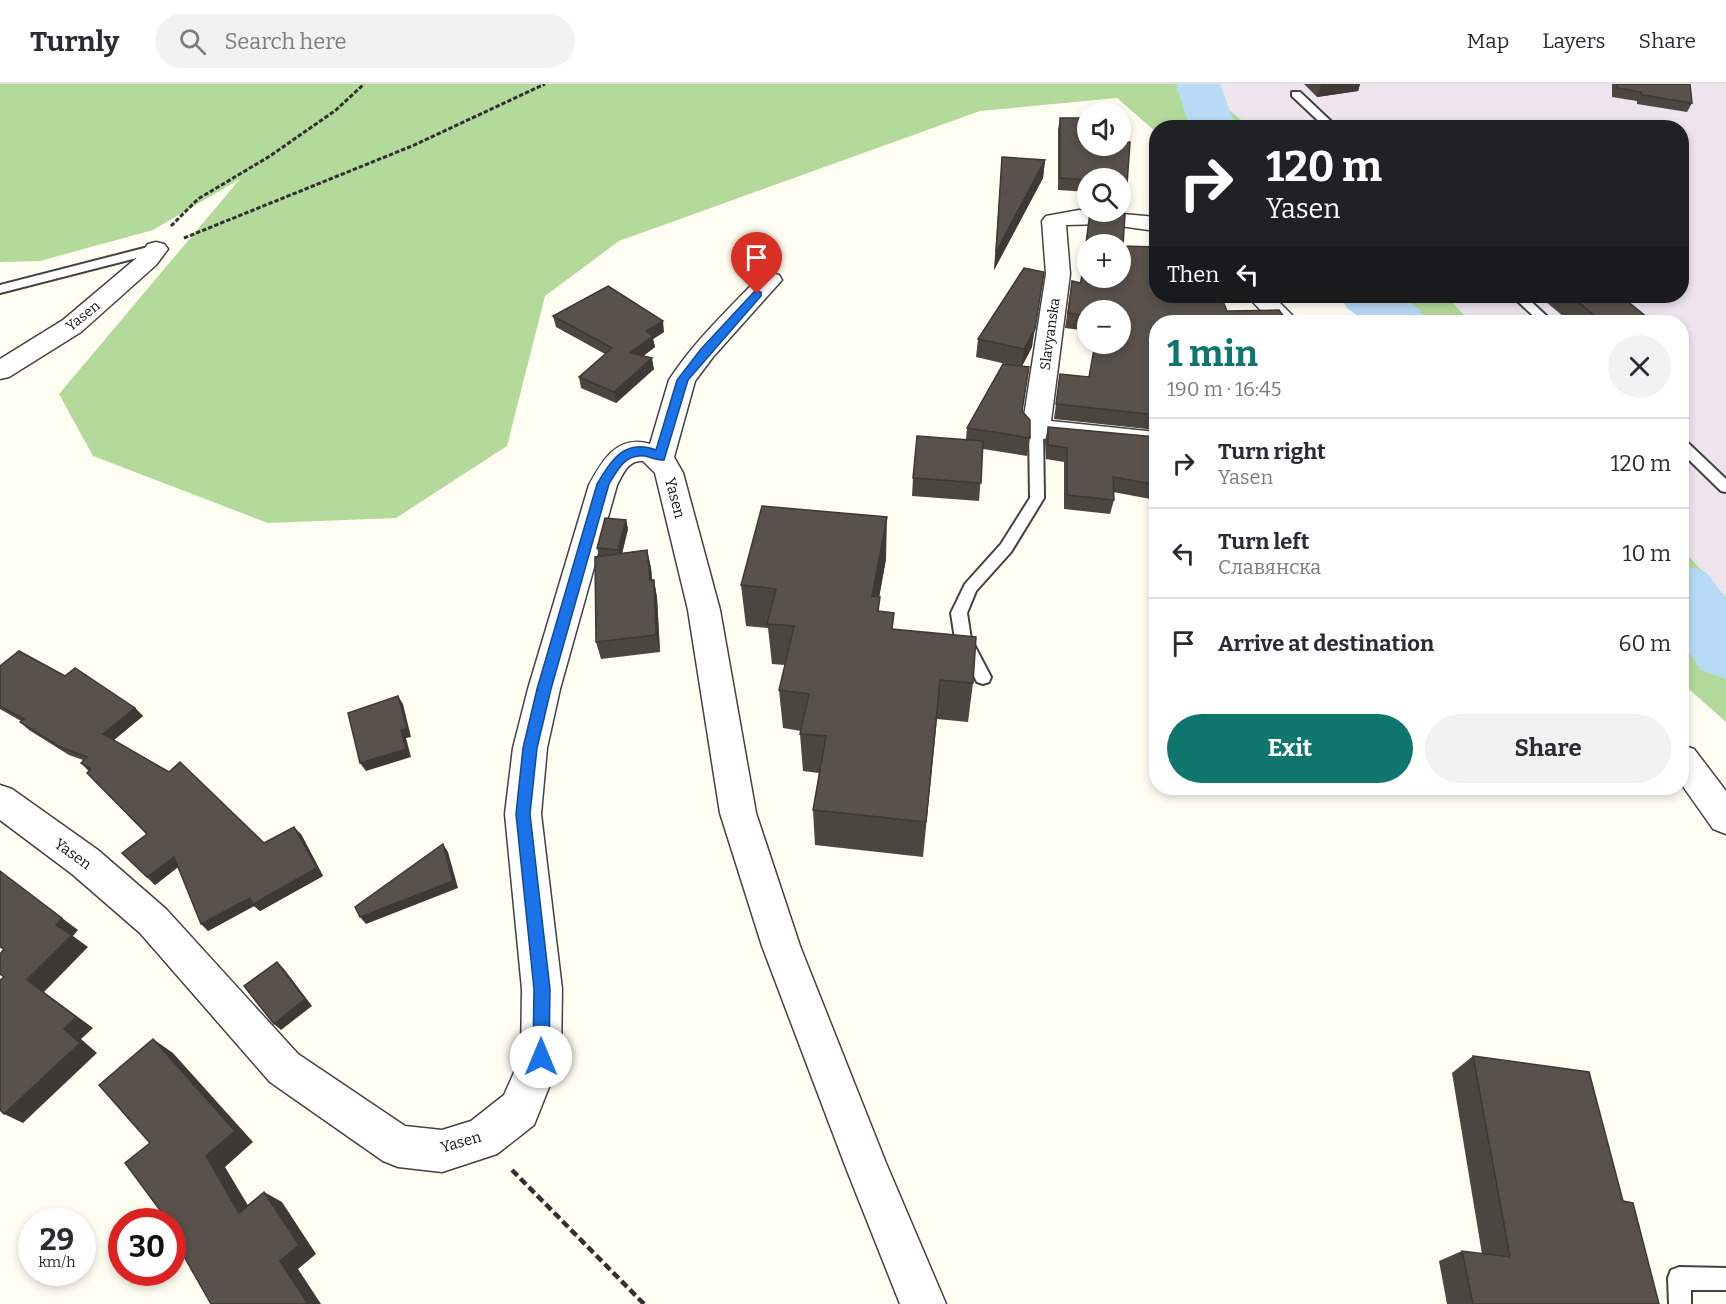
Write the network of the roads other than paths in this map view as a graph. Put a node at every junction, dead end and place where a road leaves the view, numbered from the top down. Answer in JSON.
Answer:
{"nodes":[{"id":1,"x":1296,"y":94,"type":"dead end"},
{"id":2,"x":1325,"y":120,"type":"edge"},
{"id":3,"x":1149,"y":223,"type":"edge"},
{"id":4,"x":156,"y":249,"type":"joint"},
{"id":5,"x":770,"y":280,"type":"dead end"},
{"id":6,"x":0,"y":289,"type":"edge"},
{"id":7,"x":1266,"y":303,"type":"edge"},
{"id":8,"x":1526,"y":303,"type":"edge"},
{"id":9,"x":1279,"y":315,"type":"edge"},
{"id":10,"x":1539,"y":315,"type":"edge"},
{"id":11,"x":0,"y":371,"type":"edge"},
{"id":12,"x":1036,"y":429,"type":"junction"},
{"id":13,"x":1149,"y":440,"type":"edge"},
{"id":14,"x":1689,"y":452,"type":"edge"},
{"id":15,"x":660,"y":457,"type":"junction"},
{"id":16,"x":1726,"y":487,"type":"edge"},
{"id":17,"x":983,"y":677,"type":"dead end"},
{"id":18,"x":1689,"y":768,"type":"edge"},
{"id":19,"x":0,"y":800,"type":"edge"},
{"id":20,"x":1726,"y":818,"type":"edge"},
{"id":21,"x":1726,"y":1279,"type":"edge"},
{"id":22,"x":923,"y":1304,"type":"edge"},
{"id":23,"x":1680,"y":1304,"type":"edge"}],
"edges":[{"from":1,"to":2,"type":"lane"},
{"from":3,"to":12,"type":"street","name":"Slavyanska"},
{"from":4,"to":6,"type":"lane"},
{"from":4,"to":11,"type":"street","name":"Yasen"},
{"from":5,"to":15,"type":"street"},
{"from":7,"to":9,"type":"street"},
{"from":8,"to":10,"type":"lane"},
{"from":12,"to":13,"type":"street"},
{"from":12,"to":17,"type":"lane"},
{"from":14,"to":16,"type":"lane"},
{"from":15,"to":19,"type":"street","name":"Yasen"},
{"from":15,"to":22,"type":"street","name":"Yasen"},
{"from":18,"to":20,"type":"street"},
{"from":21,"to":23,"type":"lane"}]}
